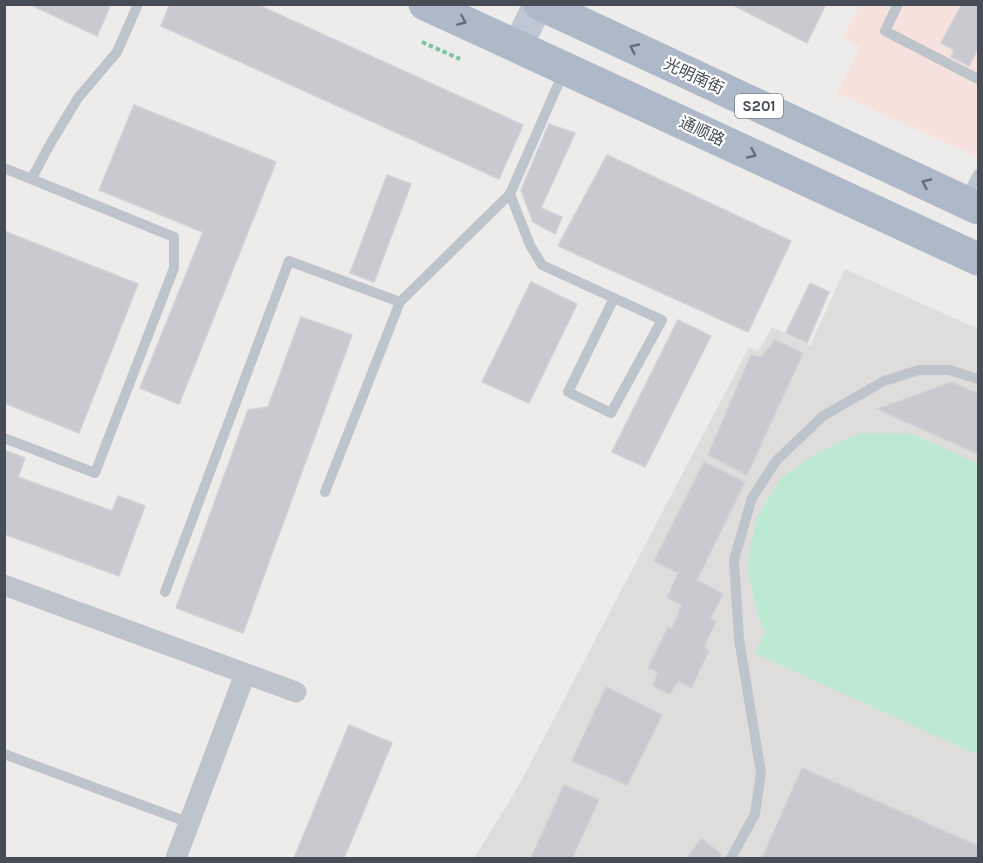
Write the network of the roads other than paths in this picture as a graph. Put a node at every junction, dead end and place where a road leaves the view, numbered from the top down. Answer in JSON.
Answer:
{"nodes":[{"id":1,"x":138,"y":4,"type":"edge"},
{"id":2,"x":425,"y":4,"type":"edge"},
{"id":3,"x":516,"y":4,"type":"edge"},
{"id":4,"x":539,"y":4,"type":"edge"},
{"id":5,"x":898,"y":4,"type":"edge"},
{"id":6,"x":508,"y":43,"type":"junction"},
{"id":7,"x":565,"y":68,"type":"junction"},
{"id":8,"x":978,"y":79,"type":"edge"},
{"id":9,"x":4,"y":168,"type":"edge"},
{"id":10,"x":32,"y":178,"type":"junction"},
{"id":11,"x":510,"y":194,"type":"junction"},
{"id":12,"x":974,"y":194,"type":"edge"},
{"id":13,"x":978,"y":259,"type":"edge"},
{"id":14,"x":614,"y":298,"type":"junction"},
{"id":15,"x":400,"y":302,"type":"junction"},
{"id":16,"x":978,"y":378,"type":"edge"},
{"id":17,"x":4,"y":438,"type":"edge"},
{"id":18,"x":325,"y":492,"type":"dead end"},
{"id":19,"x":4,"y":585,"type":"edge"},
{"id":20,"x":165,"y":592,"type":"dead end"},
{"id":21,"x":245,"y":674,"type":"junction"},
{"id":22,"x":296,"y":692,"type":"dead end"},
{"id":23,"x":4,"y":754,"type":"edge"},
{"id":24,"x":190,"y":823,"type":"junction"},
{"id":25,"x":176,"y":858,"type":"edge"},
{"id":26,"x":731,"y":858,"type":"edge"}],
"edges":[{"from":1,"to":10,"type":"lane"},
{"from":2,"to":6,"type":"main road","name":"通顺路","one_way":true},
{"from":3,"to":6,"type":"street"},
{"from":4,"to":6,"type":"street"},
{"from":12,"to":4,"type":"main road","name":"光明南街","number":"S201","one_way":true},
{"from":5,"to":8,"type":"lane"},
{"from":6,"to":7,"type":"main road","name":"通顺路"},
{"from":7,"to":11,"type":"lane"},
{"from":7,"to":13,"type":"main road","name":"通顺路","one_way":true},
{"from":9,"to":10,"type":"lane"},
{"from":10,"to":17,"type":"lane"},
{"from":11,"to":14,"type":"lane"},
{"from":11,"to":15,"type":"lane"},
{"from":14,"to":14,"type":"lane"},
{"from":15,"to":18,"type":"lane"},
{"from":15,"to":20,"type":"lane"},
{"from":16,"to":26,"type":"lane"},
{"from":19,"to":21,"type":"street"},
{"from":21,"to":22,"type":"street"},
{"from":21,"to":24,"type":"street"},
{"from":23,"to":24,"type":"lane"},
{"from":24,"to":25,"type":"street"}]}
